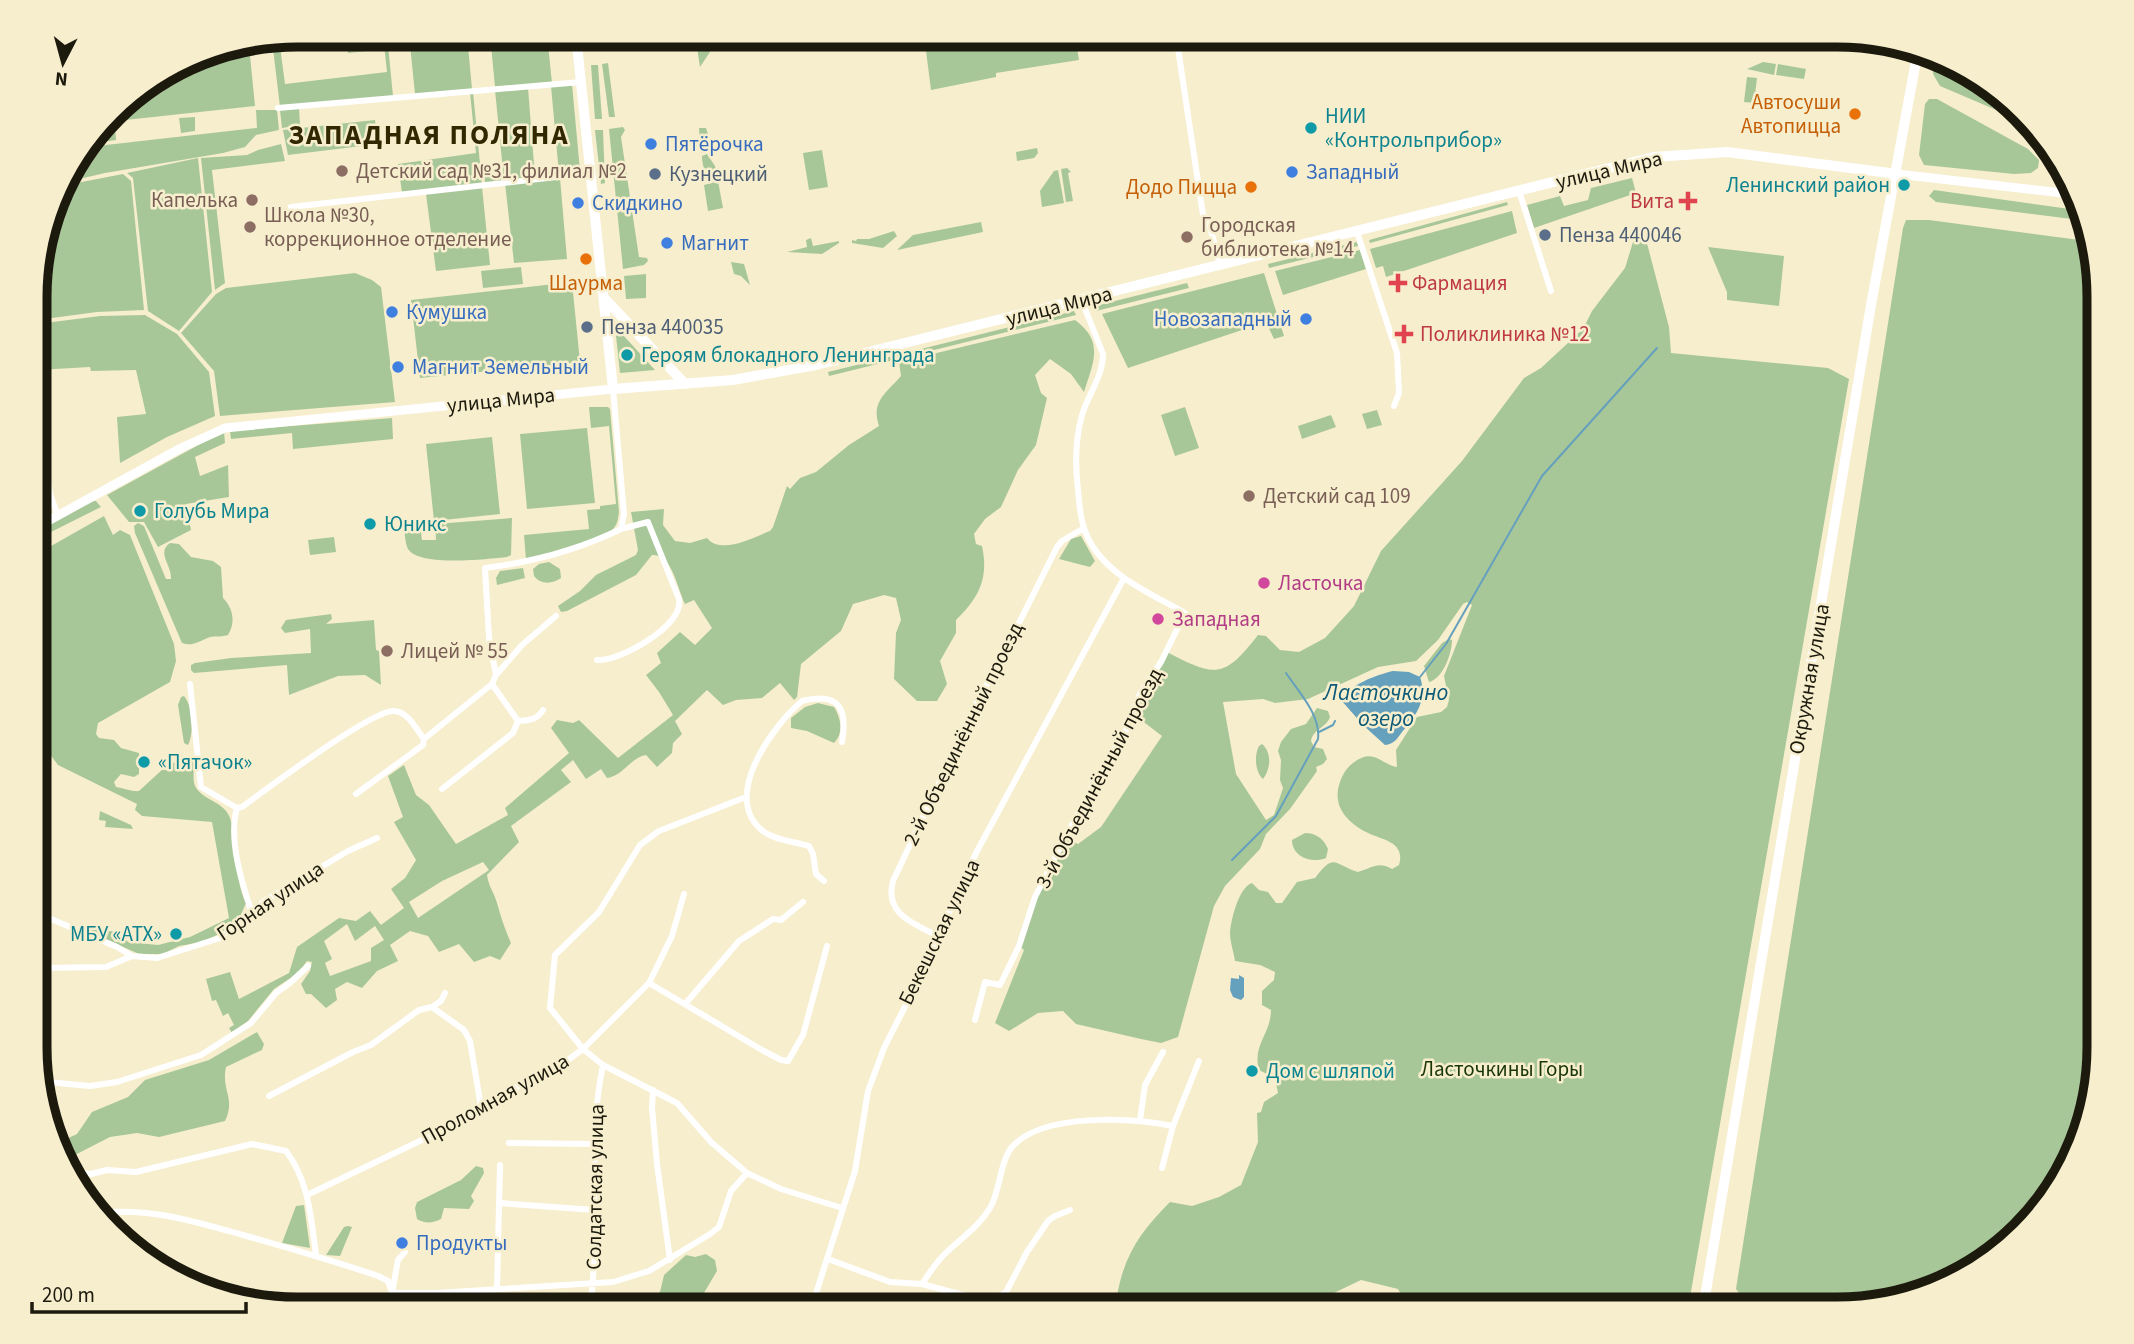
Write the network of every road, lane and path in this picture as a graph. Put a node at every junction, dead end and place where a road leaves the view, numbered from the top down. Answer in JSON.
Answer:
{"nodes":[{"id":1,"x":577,"y":47,"type":"edge"},
{"id":2,"x":1178,"y":47,"type":"edge"},
{"id":3,"x":1916,"y":61,"type":"edge"},
{"id":4,"x":581,"y":82,"type":"junction"},
{"id":5,"x":278,"y":108,"type":"dead end"},
{"id":6,"x":591,"y":173,"type":"junction"},
{"id":7,"x":1897,"y":174,"type":"junction"},
{"id":8,"x":1519,"y":191,"type":"junction"},
{"id":9,"x":2064,"y":193,"type":"edge"},
{"id":10,"x":291,"y":207,"type":"dead end"},
{"id":11,"x":1357,"y":232,"type":"junction"},
{"id":12,"x":1220,"y":266,"type":"junction"},
{"id":13,"x":1551,"y":290,"type":"dead end"},
{"id":14,"x":605,"y":299,"type":"junction"},
{"id":15,"x":1082,"y":301,"type":"junction"},
{"id":16,"x":629,"y":326,"type":"junction"},
{"id":17,"x":607,"y":329,"type":"junction"},
{"id":18,"x":685,"y":384,"type":"junction"},
{"id":19,"x":613,"y":389,"type":"junction"},
{"id":20,"x":1394,"y":405,"type":"dead end"},
{"id":21,"x":47,"y":472,"type":"edge"},
{"id":22,"x":58,"y":516,"type":"junction"},
{"id":23,"x":47,"y":522,"type":"edge"},
{"id":24,"x":1084,"y":528,"type":"junction"},
{"id":25,"x":621,"y":529,"type":"junction"},
{"id":26,"x":1124,"y":578,"type":"junction"},
{"id":27,"x":556,"y":616,"type":"dead end"},
{"id":28,"x":597,"y":660,"type":"dead end"},
{"id":29,"x":496,"y":675,"type":"junction"},
{"id":30,"x":190,"y":684,"type":"dead end"},
{"id":31,"x":492,"y":684,"type":"junction"},
{"id":32,"x":543,"y":710,"type":"dead end"},
{"id":33,"x":518,"y":721,"type":"junction"},
{"id":34,"x":424,"y":739,"type":"junction"},
{"id":35,"x":842,"y":742,"type":"dead end"},
{"id":36,"x":442,"y":789,"type":"dead end"},
{"id":37,"x":356,"y":794,"type":"dead end"},
{"id":38,"x":746,"y":797,"type":"junction"},
{"id":39,"x":237,"y":808,"type":"junction"},
{"id":40,"x":377,"y":838,"type":"dead end"},
{"id":41,"x":824,"y":881,"type":"dead end"},
{"id":42,"x":684,"y":894,"type":"dead end"},
{"id":43,"x":803,"y":902,"type":"dead end"},
{"id":44,"x":252,"y":913,"type":"junction"},
{"id":45,"x":47,"y":916,"type":"edge"},
{"id":46,"x":938,"y":936,"type":"junction"},
{"id":47,"x":827,"y":946,"type":"dead end"},
{"id":48,"x":132,"y":956,"type":"junction"},
{"id":49,"x":308,"y":966,"type":"dead end"},
{"id":50,"x":47,"y":968,"type":"edge"},
{"id":51,"x":649,"y":983,"type":"junction"},
{"id":52,"x":445,"y":993,"type":"dead end"},
{"id":53,"x":685,"y":1003,"type":"junction"},
{"id":54,"x":432,"y":1007,"type":"junction"},
{"id":55,"x":975,"y":1020,"type":"dead end"},
{"id":56,"x":583,"y":1049,"type":"junction"},
{"id":57,"x":1163,"y":1052,"type":"dead end"},
{"id":58,"x":1199,"y":1062,"type":"dead end"},
{"id":59,"x":603,"y":1065,"type":"junction"},
{"id":60,"x":50,"y":1082,"type":"edge"},
{"id":61,"x":653,"y":1090,"type":"junction"},
{"id":62,"x":269,"y":1096,"type":"dead end"},
{"id":63,"x":481,"y":1107,"type":"junction"},
{"id":64,"x":1140,"y":1119,"type":"junction"},
{"id":65,"x":1173,"y":1126,"type":"junction"},
{"id":66,"x":509,"y":1143,"type":"dead end"},
{"id":67,"x":594,"y":1144,"type":"junction"},
{"id":68,"x":500,"y":1165,"type":"dead end"},
{"id":69,"x":1162,"y":1168,"type":"dead end"},
{"id":70,"x":81,"y":1173,"type":"edge"},
{"id":71,"x":747,"y":1173,"type":"junction"},
{"id":72,"x":307,"y":1195,"type":"junction"},
{"id":73,"x":499,"y":1203,"type":"junction"},
{"id":74,"x":842,"y":1208,"type":"junction"},
{"id":75,"x":595,"y":1210,"type":"junction"},
{"id":76,"x":1070,"y":1210,"type":"dead end"},
{"id":77,"x":109,"y":1212,"type":"edge"},
{"id":78,"x":405,"y":1252,"type":"dead end"},
{"id":79,"x":316,"y":1255,"type":"junction"},
{"id":80,"x":828,"y":1259,"type":"junction"},
{"id":81,"x":670,"y":1260,"type":"junction"},
{"id":82,"x":592,"y":1283,"type":"junction"},
{"id":83,"x":922,"y":1283,"type":"junction"},
{"id":84,"x":497,"y":1289,"type":"junction"},
{"id":85,"x":393,"y":1293,"type":"junction"},
{"id":86,"x":388,"y":1297,"type":"edge"},
{"id":87,"x":591,"y":1297,"type":"edge"},
{"id":88,"x":815,"y":1297,"type":"edge"},
{"id":89,"x":971,"y":1297,"type":"edge"},
{"id":90,"x":998,"y":1297,"type":"edge"},
{"id":91,"x":1705,"y":1297,"type":"edge"}],
"edges":[{"from":1,"to":4,"type":"main road"},
{"from":2,"to":12,"type":"street"},
{"from":3,"to":7,"type":"main road","name":"Окружная улица"},
{"from":4,"to":5,"type":"street"},
{"from":4,"to":6,"type":"main road"},
{"from":6,"to":10,"type":"street"},
{"from":6,"to":14,"type":"main road"},
{"from":7,"to":8,"type":"main road","name":"улица Мира"},
{"from":7,"to":9,"type":"main road"},
{"from":7,"to":91,"type":"main road","name":"Окружная улица"},
{"from":8,"to":11,"type":"main road","name":"улица Мира"},
{"from":8,"to":13,"type":"street"},
{"from":11,"to":12,"type":"main road","name":"улица Мира"},
{"from":11,"to":20,"type":"street"},
{"from":12,"to":15,"type":"main road","name":"улица Мира"},
{"from":14,"to":16,"type":"main road"},
{"from":14,"to":17,"type":"main road"},
{"from":15,"to":18,"type":"main road","name":"улица Мира"},
{"from":15,"to":24,"type":"street"},
{"from":16,"to":17,"type":"main road"},
{"from":16,"to":18,"type":"main road"},
{"from":17,"to":19,"type":"main road"},
{"from":18,"to":19,"type":"main road","name":"улица Мира"},
{"from":19,"to":22,"type":"main road","name":"улица Мира"},
{"from":19,"to":25,"type":"street"},
{"from":21,"to":22,"type":"street"},
{"from":22,"to":23,"type":"main road","name":"улица Мира"},
{"from":24,"to":26,"type":"street"},
{"from":24,"to":46,"type":"street","name":"2-й Объединённый проезд"},
{"from":25,"to":28,"type":"street"},
{"from":25,"to":29,"type":"street"},
{"from":26,"to":46,"type":"street","name":"Бекешская улица"},
{"from":26,"to":55,"type":"street","name":"3-й Объединённый проезд"},
{"from":27,"to":29,"type":"street"},
{"from":29,"to":31,"type":"street"},
{"from":30,"to":39,"type":"street"},
{"from":31,"to":33,"type":"street"},
{"from":31,"to":34,"type":"street"},
{"from":32,"to":33,"type":"street"},
{"from":33,"to":36,"type":"street"},
{"from":34,"to":37,"type":"street"},
{"from":34,"to":39,"type":"street"},
{"from":35,"to":38,"type":"street"},
{"from":38,"to":41,"type":"street"},
{"from":38,"to":56,"type":"street","name":"Проломная улица"},
{"from":39,"to":44,"type":"street"},
{"from":40,"to":44,"type":"street","name":"Горная улица"},
{"from":42,"to":51,"type":"street"},
{"from":43,"to":53,"type":"street"},
{"from":44,"to":48,"type":"street","name":"Горная улица"},
{"from":45,"to":48,"type":"street"},
{"from":46,"to":74,"type":"street","name":"Бекешская улица"},
{"from":47,"to":53,"type":"street"},
{"from":48,"to":50,"type":"street","name":"Горная улица"},
{"from":49,"to":60,"type":"street"},
{"from":51,"to":53,"type":"street"},
{"from":51,"to":56,"type":"street"},
{"from":52,"to":54,"type":"street"},
{"from":54,"to":62,"type":"street"},
{"from":54,"to":63,"type":"street"},
{"from":56,"to":59,"type":"street"},
{"from":56,"to":63,"type":"street","name":"Проломная улица"},
{"from":57,"to":64,"type":"street"},
{"from":58,"to":65,"type":"street"},
{"from":59,"to":61,"type":"street"},
{"from":59,"to":67,"type":"street","name":"Солдатская улица"},
{"from":61,"to":71,"type":"street"},
{"from":61,"to":81,"type":"street"},
{"from":63,"to":72,"type":"street","name":"Проломная улица"},
{"from":64,"to":65,"type":"street"},
{"from":64,"to":83,"type":"street"},
{"from":65,"to":69,"type":"street"},
{"from":66,"to":67,"type":"street"},
{"from":67,"to":75,"type":"street","name":"Солдатская улица"},
{"from":68,"to":73,"type":"street"},
{"from":70,"to":72,"type":"street"},
{"from":71,"to":74,"type":"street"},
{"from":71,"to":81,"type":"street"},
{"from":72,"to":79,"type":"street"},
{"from":73,"to":75,"type":"street"},
{"from":73,"to":84,"type":"street"},
{"from":74,"to":80,"type":"street","name":"Бекешская улица"},
{"from":75,"to":82,"type":"street","name":"Солдатская улица"},
{"from":76,"to":90,"type":"street"},
{"from":77,"to":79,"type":"street"},
{"from":78,"to":85,"type":"street"},
{"from":79,"to":85,"type":"street"},
{"from":80,"to":83,"type":"street"},
{"from":80,"to":88,"type":"street","name":"Бекешская улица"},
{"from":81,"to":82,"type":"street"},
{"from":82,"to":84,"type":"street"},
{"from":82,"to":87,"type":"street","name":"Солдатская улица"},
{"from":83,"to":89,"type":"street"},
{"from":84,"to":85,"type":"street"},
{"from":85,"to":86,"type":"street"}]}
